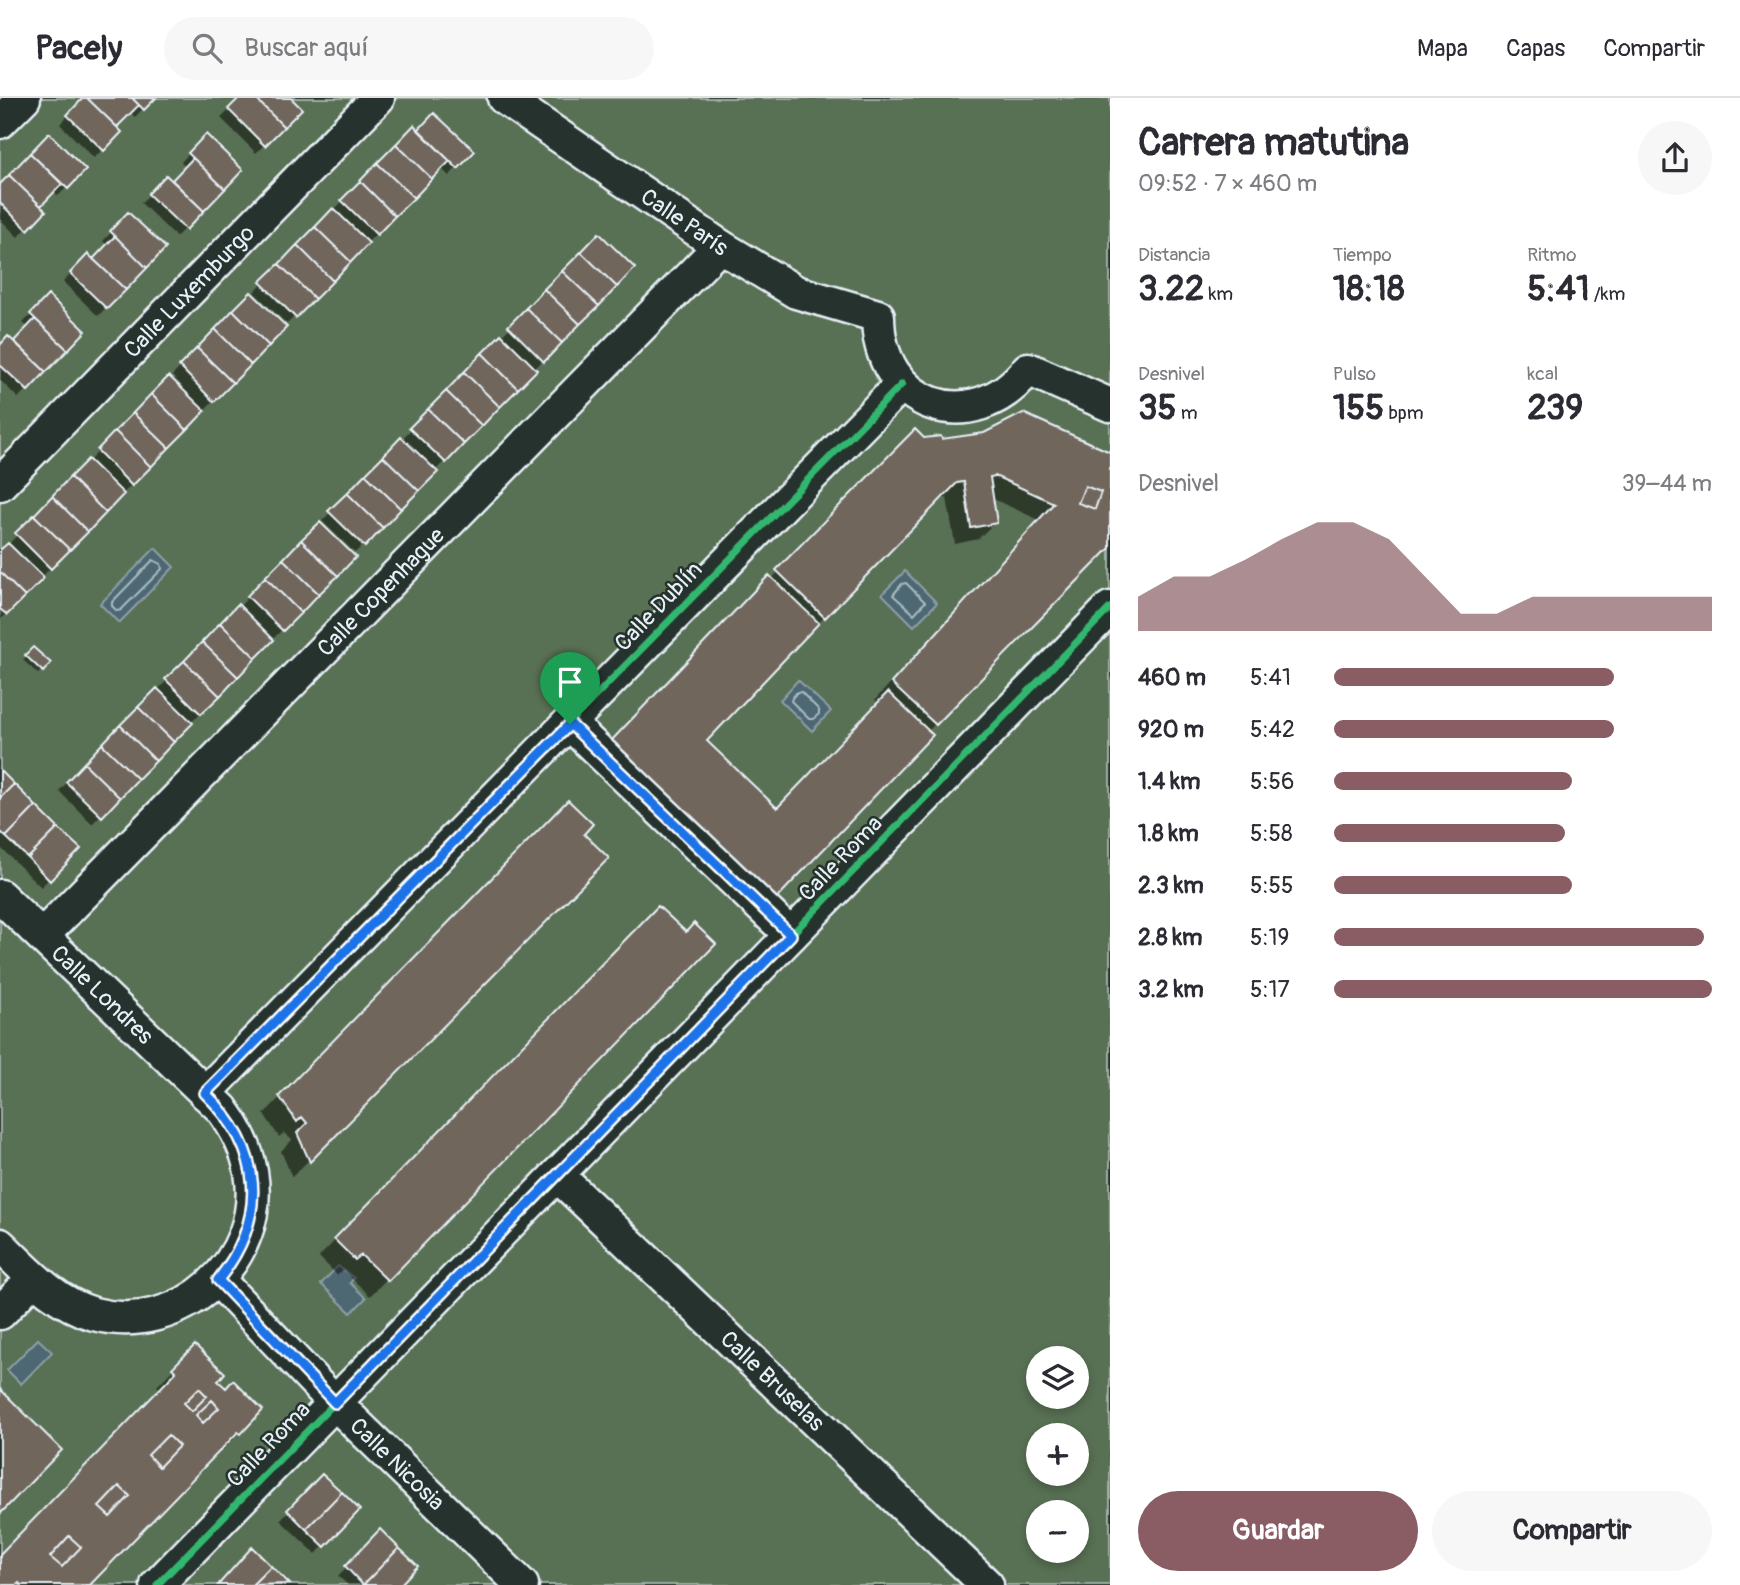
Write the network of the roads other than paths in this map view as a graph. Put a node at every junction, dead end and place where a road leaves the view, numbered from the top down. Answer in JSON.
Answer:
{"nodes":[{"id":1,"x":24,"y":98,"type":"edge"},
{"id":2,"x":378,"y":98,"type":"edge"},
{"id":3,"x":504,"y":98,"type":"edge"},
{"id":4,"x":0,"y":122,"type":"edge"},
{"id":5,"x":720,"y":246,"type":"junction"},
{"id":6,"x":902,"y":384,"type":"junction"},
{"id":7,"x":1110,"y":405,"type":"edge"},
{"id":8,"x":0,"y":484,"type":"edge"},
{"id":9,"x":1110,"y":608,"type":"edge"},
{"id":10,"x":570,"y":724,"type":"junction"},
{"id":11,"x":0,"y":896,"type":"edge"},
{"id":12,"x":791,"y":935,"type":"junction"},
{"id":13,"x":42,"y":936,"type":"junction"},
{"id":14,"x":205,"y":1093,"type":"junction"},
{"id":15,"x":557,"y":1175,"type":"junction"},
{"id":16,"x":0,"y":1245,"type":"edge"},
{"id":17,"x":34,"y":1278,"type":"junction"},
{"id":18,"x":218,"y":1280,"type":"junction"},
{"id":19,"x":0,"y":1313,"type":"edge"},
{"id":20,"x":335,"y":1403,"type":"junction"},
{"id":21,"x":157,"y":1585,"type":"edge"},
{"id":22,"x":522,"y":1585,"type":"edge"},
{"id":23,"x":987,"y":1585,"type":"edge"}],
"edges":[{"from":1,"to":4,"type":"street"},
{"from":2,"to":8,"type":"street","name":"Calle Luxemburgo"},
{"from":3,"to":5,"type":"street","name":"Calle París"},
{"from":5,"to":6,"type":"street","name":"Calle París"},
{"from":5,"to":13,"type":"street","name":"Calle Copenhague"},
{"from":6,"to":7,"type":"street"},
{"from":6,"to":10,"type":"street","name":"Calle Dublín"},
{"from":9,"to":12,"type":"street","name":"Calle Roma"},
{"from":10,"to":12,"type":"street"},
{"from":10,"to":14,"type":"street","name":"Calle Dublín"},
{"from":11,"to":13,"type":"street","name":"Calle Londres"},
{"from":12,"to":15,"type":"street","name":"Calle Roma"},
{"from":13,"to":14,"type":"street","name":"Calle Londres"},
{"from":14,"to":18,"type":"street","name":"Calle Londres"},
{"from":15,"to":20,"type":"street","name":"Calle Roma"},
{"from":15,"to":23,"type":"street","name":"Calle Bruselas"},
{"from":16,"to":17,"type":"street","name":"Calle Londres"},
{"from":17,"to":18,"type":"street","name":"Calle Londres"},
{"from":17,"to":19,"type":"street"},
{"from":18,"to":20,"type":"street","name":"Calle Nicosia"},
{"from":20,"to":21,"type":"street","name":"Calle Roma"},
{"from":20,"to":22,"type":"street","name":"Calle Nicosia"}]}
